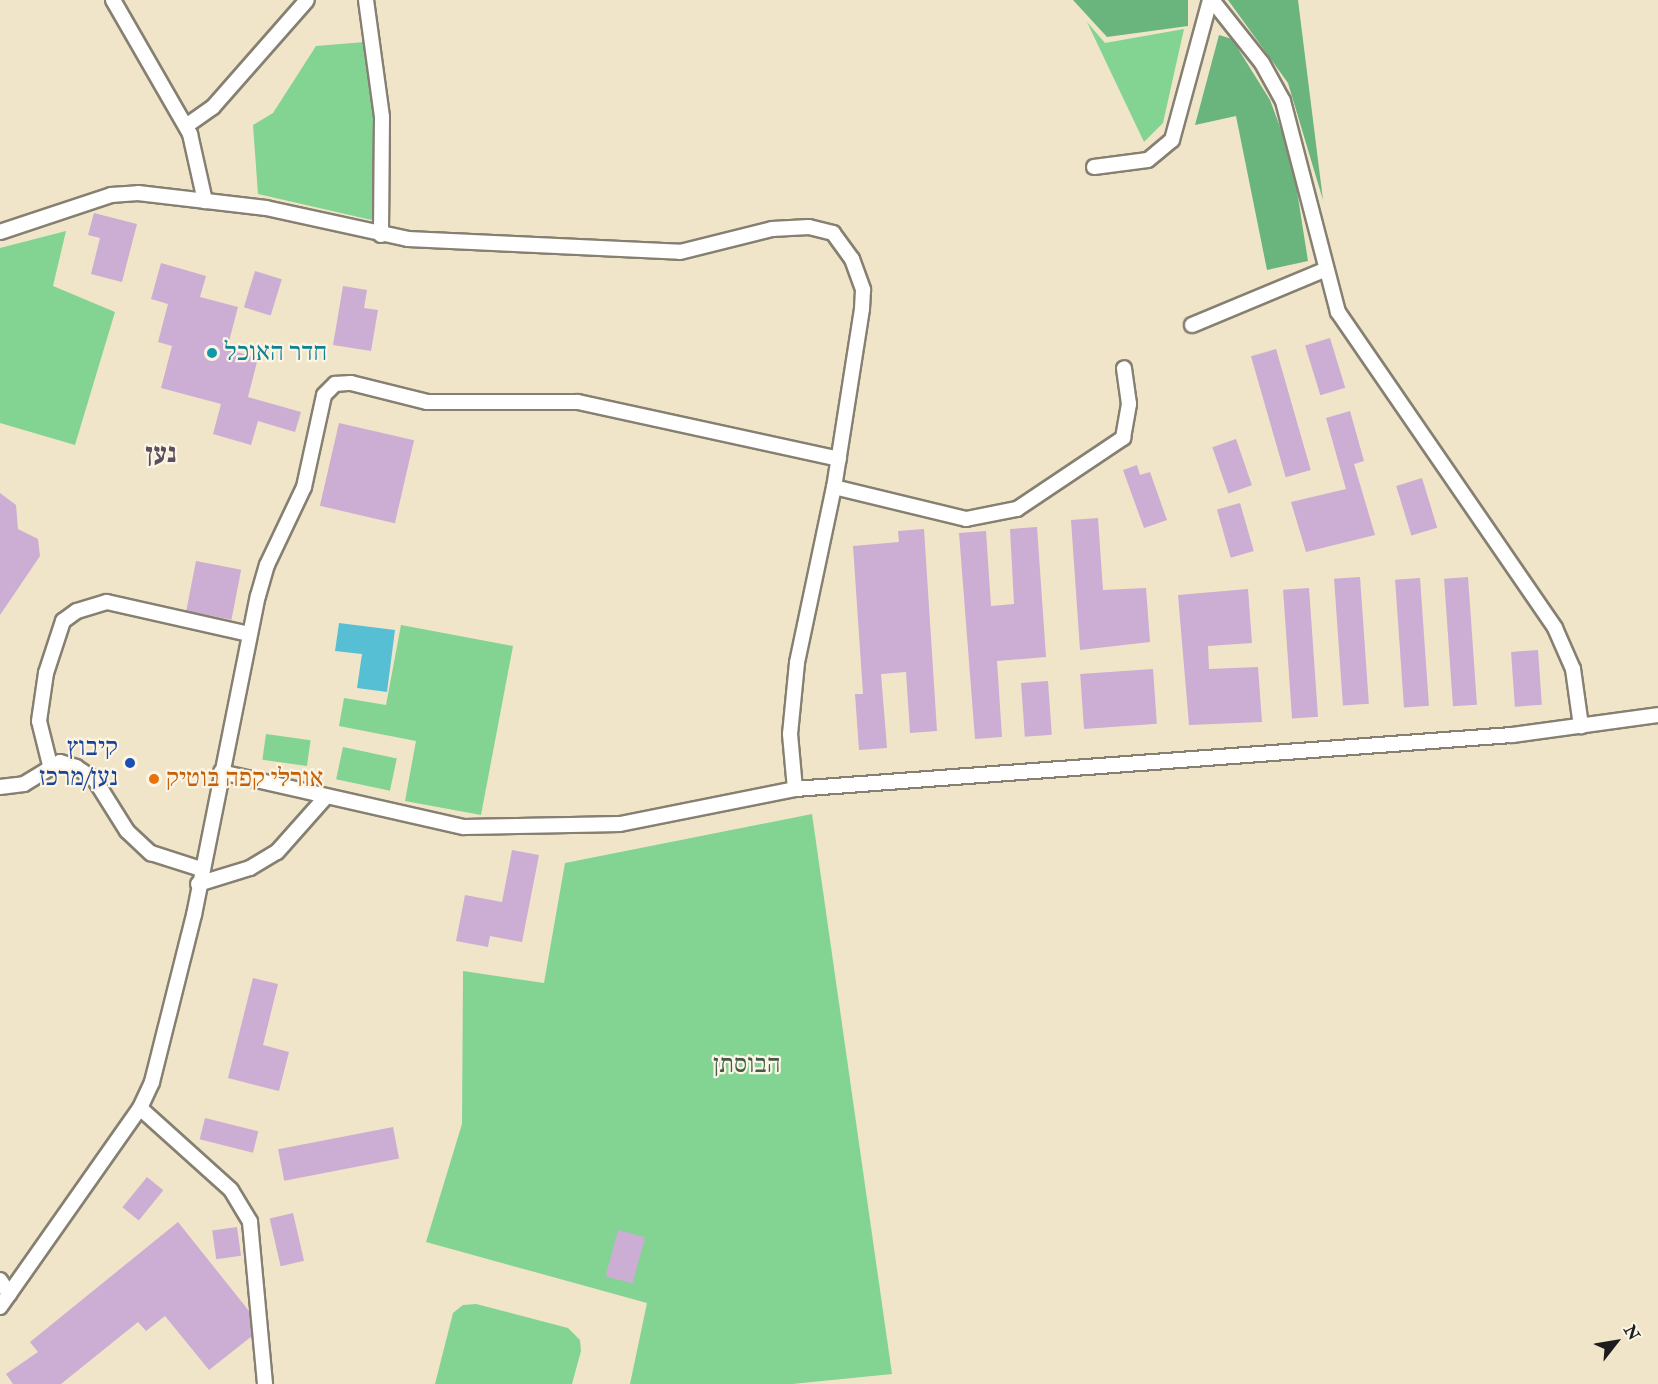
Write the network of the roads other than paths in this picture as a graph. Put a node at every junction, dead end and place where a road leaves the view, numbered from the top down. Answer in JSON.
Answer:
{"nodes":[{"id":1,"x":113,"y":0,"type":"edge"},
{"id":2,"x":307,"y":0,"type":"edge"},
{"id":3,"x":366,"y":0,"type":"edge"},
{"id":4,"x":1211,"y":0,"type":"edge"},
{"id":5,"x":186,"y":126,"type":"junction"},
{"id":6,"x":1094,"y":167,"type":"dead end"},
{"id":7,"x":205,"y":201,"type":"junction"},
{"id":8,"x":0,"y":231,"type":"edge"},
{"id":9,"x":381,"y":236,"type":"junction"},
{"id":10,"x":1324,"y":270,"type":"junction"},
{"id":11,"x":1192,"y":325,"type":"dead end"},
{"id":12,"x":1124,"y":368,"type":"dead end"},
{"id":13,"x":839,"y":459,"type":"junction"},
{"id":14,"x":834,"y":487,"type":"junction"},
{"id":15,"x":249,"y":634,"type":"junction"},
{"id":16,"x":1658,"y":715,"type":"edge"},
{"id":17,"x":1581,"y":726,"type":"junction"},
{"id":18,"x":50,"y":765,"type":"junction"},
{"id":19,"x":221,"y":772,"type":"junction"},
{"id":20,"x":0,"y":787,"type":"edge"},
{"id":21,"x":795,"y":789,"type":"junction"},
{"id":22,"x":325,"y":798,"type":"junction"},
{"id":23,"x":201,"y":869,"type":"junction"},
{"id":24,"x":198,"y":884,"type":"junction"},
{"id":25,"x":140,"y":1108,"type":"junction"},
{"id":26,"x":0,"y":1280,"type":"edge"},
{"id":27,"x":9,"y":1294,"type":"junction"},
{"id":28,"x":0,"y":1307,"type":"edge"},
{"id":29,"x":265,"y":1384,"type":"edge"}],
"edges":[{"from":1,"to":5,"type":"street"},
{"from":2,"to":5,"type":"street"},
{"from":3,"to":9,"type":"street"},
{"from":4,"to":6,"type":"street"},
{"from":4,"to":10,"type":"street"},
{"from":5,"to":7,"type":"street"},
{"from":7,"to":8,"type":"street"},
{"from":7,"to":9,"type":"street"},
{"from":9,"to":13,"type":"street"},
{"from":10,"to":11,"type":"street"},
{"from":10,"to":17,"type":"street"},
{"from":12,"to":14,"type":"street"},
{"from":13,"to":14,"type":"street"},
{"from":13,"to":15,"type":"street"},
{"from":14,"to":21,"type":"street"},
{"from":15,"to":18,"type":"street"},
{"from":15,"to":19,"type":"street"},
{"from":16,"to":17,"type":"street"},
{"from":17,"to":21,"type":"street"},
{"from":18,"to":20,"type":"street"},
{"from":18,"to":23,"type":"street"},
{"from":19,"to":22,"type":"street"},
{"from":19,"to":23,"type":"street"},
{"from":21,"to":22,"type":"street"},
{"from":22,"to":24,"type":"street"},
{"from":23,"to":24,"type":"street"},
{"from":24,"to":25,"type":"street"},
{"from":25,"to":27,"type":"street"},
{"from":25,"to":29,"type":"street"},
{"from":26,"to":27,"type":"street"},
{"from":27,"to":28,"type":"street"}]}
